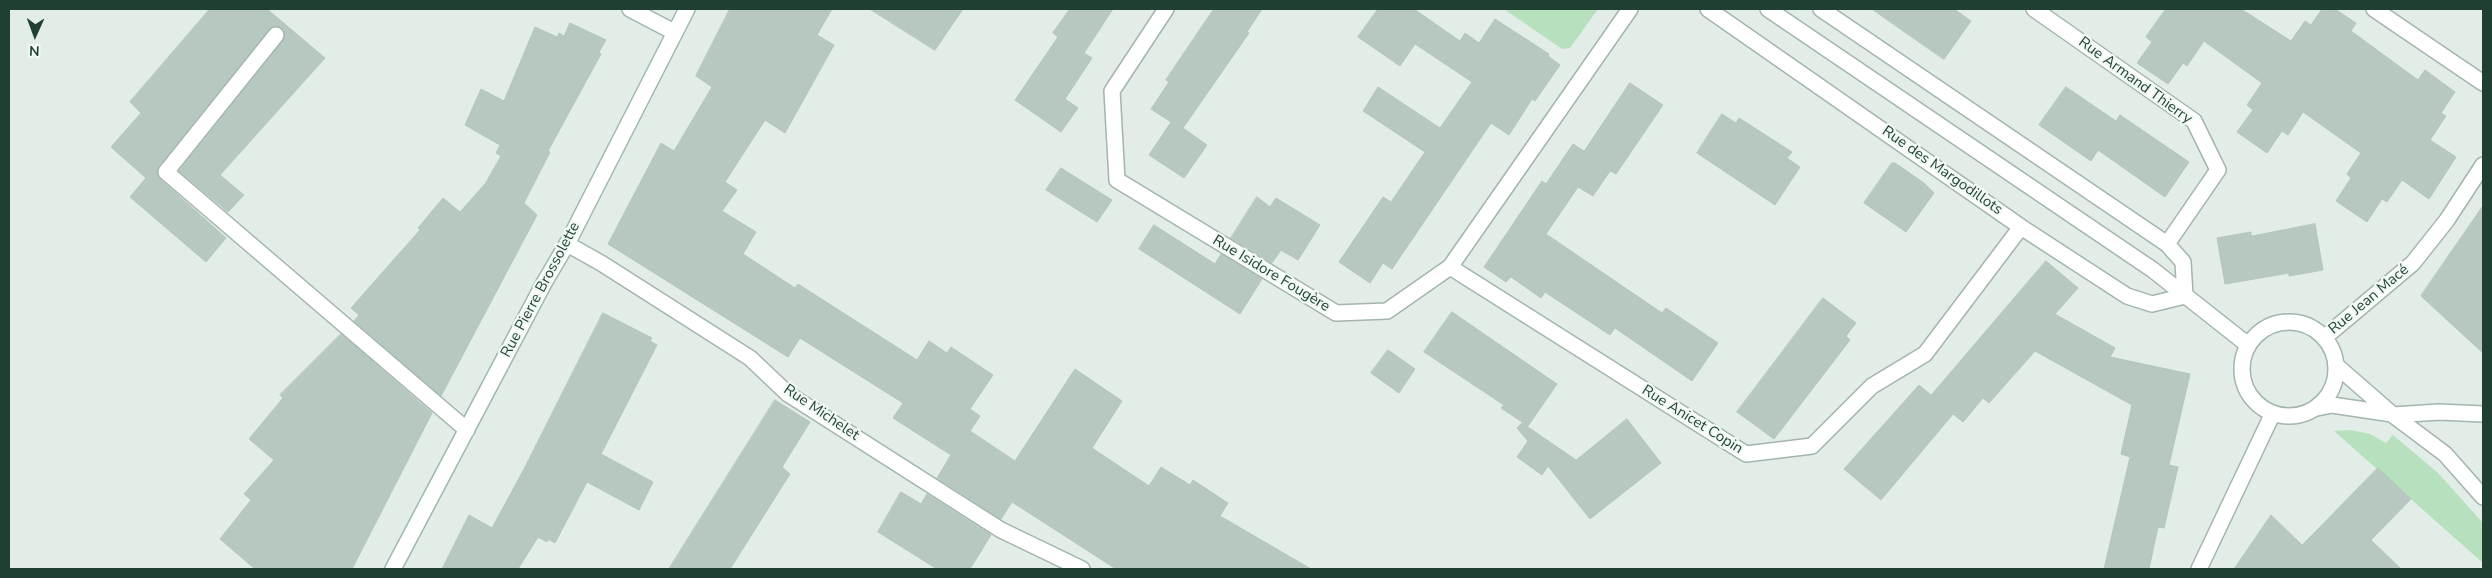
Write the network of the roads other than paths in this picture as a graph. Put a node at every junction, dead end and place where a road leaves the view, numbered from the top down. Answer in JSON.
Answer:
{"nodes":[{"id":1,"x":630,"y":9,"type":"edge"},
{"id":2,"x":687,"y":9,"type":"edge"},
{"id":3,"x":1166,"y":9,"type":"edge"},
{"id":4,"x":1630,"y":9,"type":"edge"},
{"id":5,"x":1708,"y":9,"type":"edge"},
{"id":6,"x":1768,"y":9,"type":"edge"},
{"id":7,"x":1821,"y":9,"type":"edge"},
{"id":8,"x":2034,"y":9,"type":"edge"},
{"id":9,"x":2374,"y":9,"type":"edge"},
{"id":10,"x":674,"y":32,"type":"junction"},
{"id":11,"x":276,"y":35,"type":"dead end"},
{"id":12,"x":2483,"y":83,"type":"edge"},
{"id":13,"x":2483,"y":165,"type":"edge"},
{"id":14,"x":2021,"y":226,"type":"junction"},
{"id":15,"x":567,"y":244,"type":"junction"},
{"id":16,"x":2167,"y":244,"type":"junction"},
{"id":17,"x":1450,"y":267,"type":"junction"},
{"id":18,"x":2185,"y":296,"type":"junction"},
{"id":19,"x":2325,"y":337,"type":"junction"},
{"id":20,"x":2248,"y":345,"type":"junction"},
{"id":21,"x":2338,"y":367,"type":"junction"},
{"id":22,"x":2317,"y":408,"type":"junction"},
{"id":23,"x":2273,"y":413,"type":"junction"},
{"id":24,"x":2393,"y":414,"type":"junction"},
{"id":25,"x":2483,"y":414,"type":"edge"},
{"id":26,"x":467,"y":430,"type":"junction"},
{"id":27,"x":2483,"y":497,"type":"edge"},
{"id":28,"x":393,"y":569,"type":"edge"},
{"id":29,"x":1082,"y":569,"type":"edge"},
{"id":30,"x":2199,"y":569,"type":"edge"}],
"edges":[{"from":1,"to":10,"type":"street"},
{"from":2,"to":10,"type":"street","name":"Rue Pierre Brossolette"},
{"from":3,"to":17,"type":"street","name":"Rue Isidore Fougère"},
{"from":4,"to":17,"type":"street","name":"Rue Isidore Fougère"},
{"from":5,"to":14,"type":"street","name":"Rue des Margodillots"},
{"from":6,"to":18,"type":"street"},
{"from":7,"to":16,"type":"street"},
{"from":8,"to":16,"type":"street","name":"Rue Armand Thierry"},
{"from":9,"to":12,"type":"street"},
{"from":10,"to":15,"type":"street","name":"Rue Pierre Brossolette"},
{"from":11,"to":26,"type":"street"},
{"from":13,"to":19,"type":"street","name":"Rue Jean Macé"},
{"from":14,"to":17,"type":"street","name":"Rue Anicet Copin"},
{"from":14,"to":18,"type":"street","name":"Rue des Margodillots"},
{"from":15,"to":26,"type":"street","name":"Rue Pierre Brossolette"},
{"from":15,"to":29,"type":"street","name":"Rue Michelet"},
{"from":16,"to":18,"type":"street"},
{"from":18,"to":20,"type":"street"},
{"from":19,"to":20,"type":"street"},
{"from":19,"to":21,"type":"street"},
{"from":20,"to":23,"type":"street"},
{"from":21,"to":22,"type":"street"},
{"from":21,"to":24,"type":"street"},
{"from":22,"to":23,"type":"street"},
{"from":22,"to":24,"type":"street"},
{"from":23,"to":30,"type":"street"},
{"from":24,"to":25,"type":"street"},
{"from":24,"to":27,"type":"street"},
{"from":26,"to":28,"type":"street","name":"Rue Pierre Brossolette"}]}
